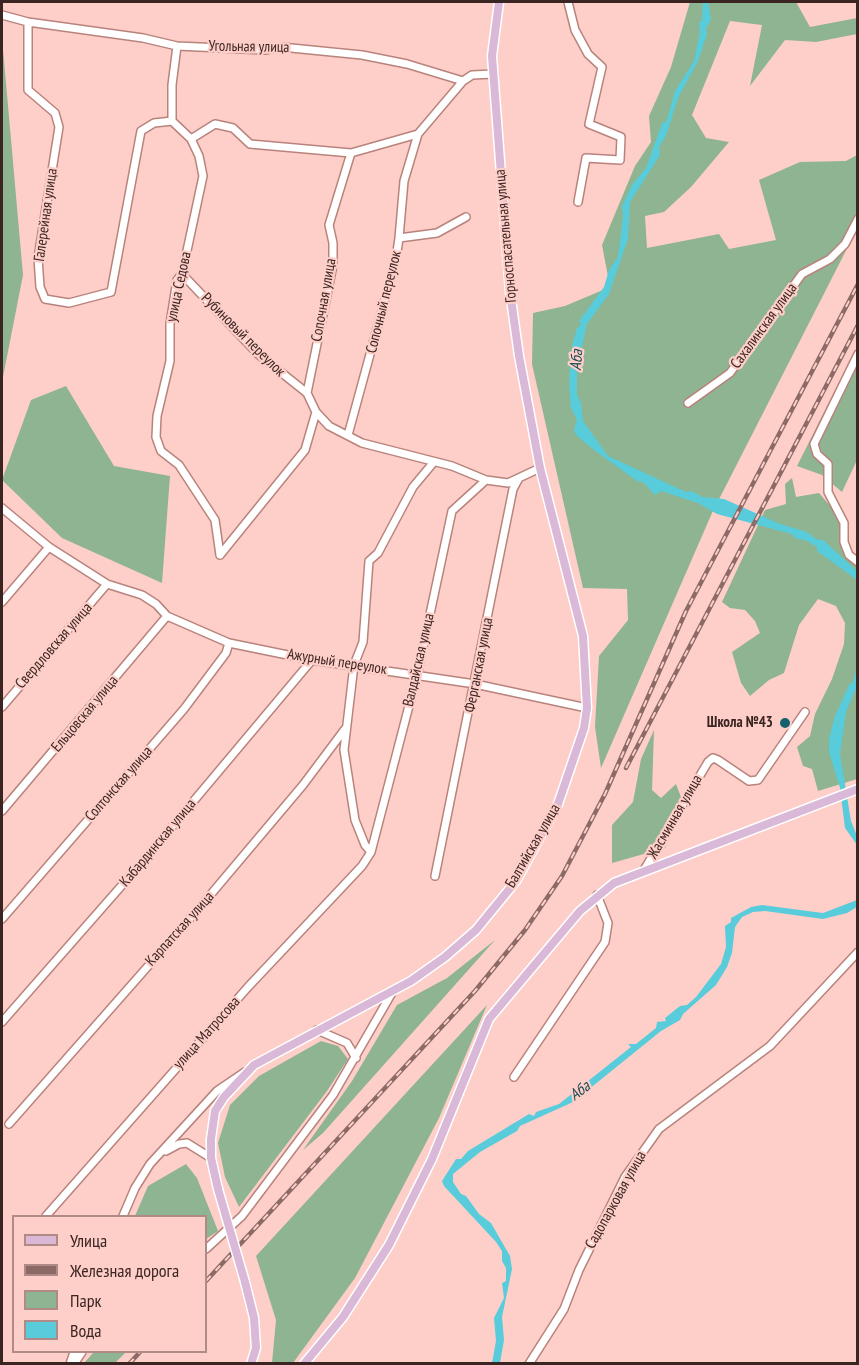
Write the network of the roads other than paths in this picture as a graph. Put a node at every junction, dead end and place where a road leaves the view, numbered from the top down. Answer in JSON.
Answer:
{"nodes":[{"id":1,"x":499,"y":2,"type":"edge"},
{"id":2,"x":568,"y":2,"type":"edge"},
{"id":3,"x":2,"y":15,"type":"edge"},
{"id":4,"x":28,"y":22,"type":"junction"},
{"id":5,"x":177,"y":46,"type":"junction"},
{"id":6,"x":494,"y":75,"type":"junction"},
{"id":7,"x":463,"y":81,"type":"junction"},
{"id":8,"x":172,"y":121,"type":"junction"},
{"id":9,"x":418,"y":134,"type":"junction"},
{"id":10,"x":191,"y":139,"type":"junction"},
{"id":11,"x":351,"y":153,"type":"junction"},
{"id":12,"x":578,"y":202,"type":"dead end"},
{"id":13,"x":466,"y":217,"type":"dead end"},
{"id":14,"x":858,"y":219,"type":"edge"},
{"id":15,"x":399,"y":238,"type":"junction"},
{"id":16,"x":182,"y":274,"type":"junction"},
{"id":17,"x":858,"y":354,"type":"edge"},
{"id":18,"x":307,"y":393,"type":"junction"},
{"id":19,"x":688,"y":403,"type":"dead end"},
{"id":20,"x":316,"y":412,"type":"junction"},
{"id":21,"x":348,"y":435,"type":"junction"},
{"id":22,"x":433,"y":463,"type":"junction"},
{"id":23,"x":540,"y":468,"type":"junction"},
{"id":24,"x":519,"y":478,"type":"junction"},
{"id":25,"x":486,"y":480,"type":"junction"},
{"id":26,"x":2,"y":507,"type":"edge"},
{"id":27,"x":50,"y":547,"type":"junction"},
{"id":28,"x":858,"y":562,"type":"edge"},
{"id":29,"x":107,"y":584,"type":"junction"},
{"id":30,"x":2,"y":602,"type":"edge"},
{"id":31,"x":167,"y":616,"type":"junction"},
{"id":32,"x":229,"y":643,"type":"junction"},
{"id":33,"x":312,"y":660,"type":"junction"},
{"id":34,"x":354,"y":665,"type":"junction"},
{"id":35,"x":417,"y":675,"type":"junction"},
{"id":36,"x":475,"y":684,"type":"junction"},
{"id":37,"x":2,"y":707,"type":"edge"},
{"id":38,"x":587,"y":708,"type":"junction"},
{"id":39,"x":805,"y":712,"type":"dead end"},
{"id":40,"x":345,"y":729,"type":"junction"},
{"id":41,"x":858,"y":789,"type":"edge"},
{"id":42,"x":2,"y":812,"type":"edge"},
{"id":43,"x":371,"y":852,"type":"junction"},
{"id":44,"x":644,"y":870,"type":"junction"},
{"id":45,"x":435,"y":876,"type":"dead end"},
{"id":46,"x":597,"y":895,"type":"junction"},
{"id":47,"x":2,"y":920,"type":"edge"},
{"id":48,"x":858,"y":951,"type":"edge"},
{"id":49,"x":394,"y":990,"type":"junction"},
{"id":50,"x":2,"y":1022,"type":"edge"},
{"id":51,"x":316,"y":1030,"type":"junction"},
{"id":52,"x":356,"y":1058,"type":"junction"},
{"id":53,"x":254,"y":1065,"type":"junction"},
{"id":54,"x":514,"y":1077,"type":"dead end"},
{"id":55,"x":9,"y":1124,"type":"dead end"},
{"id":56,"x":211,"y":1158,"type":"junction"},
{"id":57,"x":150,"y":1164,"type":"junction"},
{"id":58,"x":47,"y":1215,"type":"edge"},
{"id":59,"x":123,"y":1215,"type":"edge"},
{"id":60,"x":207,"y":1248,"type":"edge"},
{"id":61,"x":251,"y":1364,"type":"edge"},
{"id":62,"x":304,"y":1364,"type":"edge"},
{"id":63,"x":529,"y":1364,"type":"edge"}],
"edges":[{"from":1,"to":6,"type":"main road","name":"Горноспасательная улица"},
{"from":2,"to":12,"type":"street"},
{"from":3,"to":4,"type":"street","name":"Угольная улица"},
{"from":4,"to":5,"type":"street","name":"Угольная улица"},
{"from":4,"to":8,"type":"street","name":"Галерейная улица"},
{"from":5,"to":7,"type":"street","name":"Угольная улица"},
{"from":5,"to":8,"type":"street"},
{"from":6,"to":7,"type":"street","name":"Угольная улица"},
{"from":6,"to":23,"type":"main road","name":"Горноспасательная улица"},
{"from":7,"to":9,"type":"street"},
{"from":8,"to":10,"type":"street","name":"улица Седова"},
{"from":9,"to":11,"type":"street"},
{"from":9,"to":15,"type":"street"},
{"from":10,"to":11,"type":"street"},
{"from":10,"to":16,"type":"street","name":"улица Седова"},
{"from":11,"to":18,"type":"street","name":"Сопочная улица"},
{"from":13,"to":15,"type":"street","name":"Сопочный переулок"},
{"from":14,"to":19,"type":"street","name":"Сахалинская улица"},
{"from":15,"to":21,"type":"street","name":"Сопочный переулок"},
{"from":16,"to":18,"type":"street","name":"Рубиновый переулок"},
{"from":16,"to":20,"type":"street","name":"улица Седова"},
{"from":17,"to":28,"type":"street"},
{"from":18,"to":20,"type":"street"},
{"from":20,"to":21,"type":"street"},
{"from":21,"to":22,"type":"street"},
{"from":22,"to":25,"type":"street"},
{"from":22,"to":34,"type":"street","name":"Карпатская улица"},
{"from":23,"to":24,"type":"street"},
{"from":23,"to":38,"type":"main road","name":"Балтийская улица"},
{"from":24,"to":25,"type":"street"},
{"from":24,"to":36,"type":"street","name":"Ферганская улица"},
{"from":25,"to":35,"type":"street","name":"Валдайская улица"},
{"from":26,"to":27,"type":"street","name":"Ажурный переулок"},
{"from":27,"to":29,"type":"street","name":"Ажурный переулок"},
{"from":27,"to":30,"type":"street"},
{"from":29,"to":31,"type":"street","name":"Ажурный переулок"},
{"from":29,"to":37,"type":"street","name":"Свердловская улица"},
{"from":31,"to":32,"type":"street","name":"Ажурный переулок"},
{"from":31,"to":42,"type":"street","name":"Ельцовская улица"},
{"from":32,"to":33,"type":"street","name":"Ажурный переулок"},
{"from":32,"to":47,"type":"street","name":"Солтонская улица"},
{"from":33,"to":34,"type":"street","name":"Ажурный переулок"},
{"from":33,"to":50,"type":"street","name":"Кабардинская улица"},
{"from":34,"to":35,"type":"street","name":"Ажурный переулок"},
{"from":34,"to":40,"type":"street","name":"Карпатская улица"},
{"from":35,"to":36,"type":"street","name":"Ажурный переулок"},
{"from":35,"to":43,"type":"street","name":"Валдайская улица"},
{"from":36,"to":38,"type":"street","name":"Ажурный переулок"},
{"from":36,"to":45,"type":"street","name":"Ферганская улица"},
{"from":38,"to":49,"type":"main road","name":"Балтийская улица"},
{"from":39,"to":44,"type":"street","name":"Жасминная улица"},
{"from":40,"to":43,"type":"street","name":"Карпатская улица"},
{"from":40,"to":55,"type":"street","name":"Карпатская улица"},
{"from":41,"to":44,"type":"main road"},
{"from":43,"to":58,"type":"street","name":"улица Матросова"},
{"from":44,"to":46,"type":"main road"},
{"from":46,"to":54,"type":"street"},
{"from":46,"to":62,"type":"main road"},
{"from":48,"to":63,"type":"street","name":"Садопарковая улица"},
{"from":49,"to":51,"type":"main road","name":"Балтийская улица"},
{"from":49,"to":52,"type":"street"},
{"from":51,"to":52,"type":"street"},
{"from":51,"to":53,"type":"main road","name":"Балтийская улица"},
{"from":52,"to":60,"type":"street"},
{"from":53,"to":56,"type":"main road","name":"Балтийская улица"},
{"from":53,"to":57,"type":"street"},
{"from":56,"to":57,"type":"street"},
{"from":56,"to":61,"type":"main road","name":"Балтийская улица","bridge":true},
{"from":57,"to":59,"type":"street"}]}
